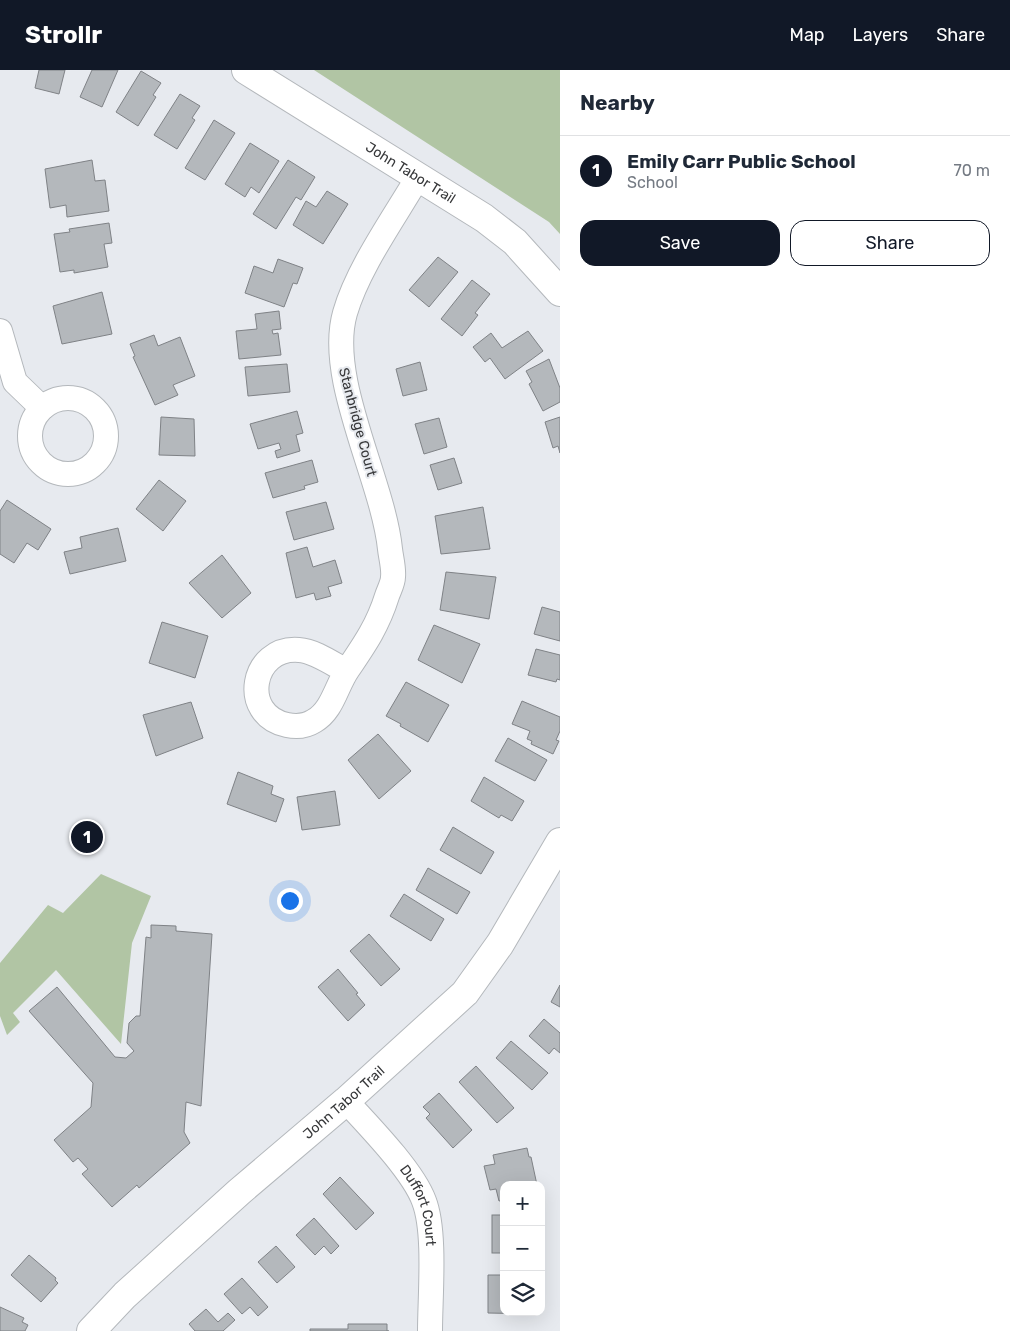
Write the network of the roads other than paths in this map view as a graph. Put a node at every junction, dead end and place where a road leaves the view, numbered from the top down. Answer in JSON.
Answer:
{"nodes":[{"id":1,"x":246,"y":70,"type":"edge"},
{"id":2,"x":418,"y":177,"type":"junction"},
{"id":3,"x":560,"y":292,"type":"edge"},
{"id":4,"x":0,"y":331,"type":"edge"},
{"id":5,"x":42,"y":408,"type":"dead end"},
{"id":6,"x":346,"y":671,"type":"dead end"},
{"id":7,"x":560,"y":842,"type":"edge"},
{"id":8,"x":346,"y":1102,"type":"junction"},
{"id":9,"x":91,"y":1331,"type":"edge"},
{"id":10,"x":430,"y":1331,"type":"edge"}],
"edges":[{"from":1,"to":2,"type":"street","name":"John Tabor Trail"},
{"from":2,"to":3,"type":"street","name":"John Tabor Trail"},
{"from":2,"to":6,"type":"street","name":"Stanbridge Court"},
{"from":4,"to":5,"type":"street"},
{"from":7,"to":8,"type":"street","name":"John Tabor Trail"},
{"from":8,"to":9,"type":"street","name":"John Tabor Trail"},
{"from":8,"to":10,"type":"street","name":"Duffort Court"}]}
